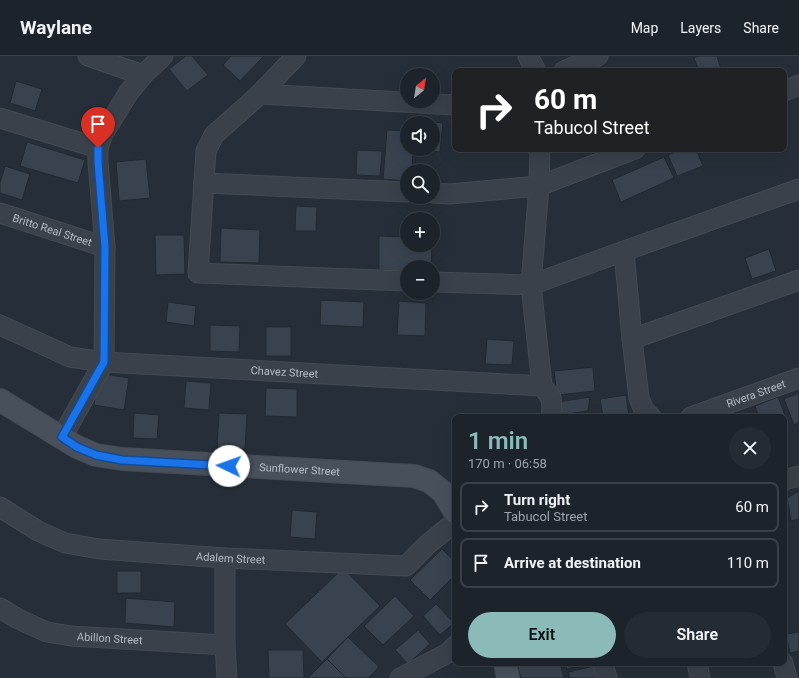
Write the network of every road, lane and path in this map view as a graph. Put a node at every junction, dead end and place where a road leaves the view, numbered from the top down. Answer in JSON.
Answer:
{"nodes":[{"id":1,"x":88,"y":56,"type":"edge"},
{"id":2,"x":162,"y":56,"type":"edge"},
{"id":3,"x":296,"y":56,"type":"edge"},
{"id":4,"x":528,"y":56,"type":"edge"},
{"id":5,"x":598,"y":56,"type":"edge"},
{"id":6,"x":534,"y":68,"type":"edge"},
{"id":7,"x":571,"y":68,"type":"edge"},
{"id":8,"x":143,"y":75,"type":"junction"},
{"id":9,"x":799,"y":85,"type":"edge"},
{"id":10,"x":787,"y":90,"type":"edge"},
{"id":11,"x":260,"y":94,"type":"junction"},
{"id":12,"x":452,"y":105,"type":"edge"},
{"id":13,"x":0,"y":118,"type":"edge"},
{"id":14,"x":98,"y":148,"type":"junction"},
{"id":15,"x":540,"y":152,"type":"edge"},
{"id":16,"x":627,"y":152,"type":"edge"},
{"id":17,"x":204,"y":183,"type":"junction"},
{"id":18,"x":539,"y":186,"type":"junction"},
{"id":19,"x":799,"y":188,"type":"edge"},
{"id":20,"x":400,"y":192,"type":"edge"},
{"id":21,"x":440,"y":193,"type":"edge"},
{"id":22,"x":0,"y":213,"type":"edge"},
{"id":23,"x":105,"y":247,"type":"junction"},
{"id":24,"x":624,"y":251,"type":"junction"},
{"id":25,"x":799,"y":280,"type":"edge"},
{"id":26,"x":400,"y":281,"type":"edge"},
{"id":27,"x":440,"y":282,"type":"edge"},
{"id":28,"x":531,"y":285,"type":"junction"},
{"id":29,"x":0,"y":325,"type":"edge"},
{"id":30,"x":632,"y":339,"type":"junction"},
{"id":31,"x":104,"y":362,"type":"junction"},
{"id":32,"x":799,"y":378,"type":"edge"},
{"id":33,"x":542,"y":386,"type":"junction"},
{"id":34,"x":0,"y":400,"type":"edge"},
{"id":35,"x":551,"y":414,"type":"edge"},
{"id":36,"x":648,"y":414,"type":"edge"},
{"id":37,"x":699,"y":414,"type":"edge"},
{"id":38,"x":62,"y":437,"type":"junction"},
{"id":39,"x":799,"y":476,"type":"edge"},
{"id":40,"x":787,"y":479,"type":"edge"},
{"id":41,"x":0,"y":507,"type":"edge"},
{"id":42,"x":452,"y":507,"type":"edge"},
{"id":43,"x":452,"y":524,"type":"edge"},
{"id":44,"x":225,"y":558,"type":"junction"},
{"id":45,"x":0,"y":608,"type":"edge"},
{"id":46,"x":225,"y":645,"type":"junction"},
{"id":47,"x":452,"y":649,"type":"edge"},
{"id":48,"x":505,"y":666,"type":"edge"},
{"id":49,"x":604,"y":666,"type":"edge"},
{"id":50,"x":698,"y":666,"type":"edge"},
{"id":51,"x":784,"y":666,"type":"edge"},
{"id":52,"x":227,"y":678,"type":"edge"},
{"id":53,"x":400,"y":678,"type":"edge"},
{"id":54,"x":508,"y":678,"type":"edge"},
{"id":55,"x":607,"y":678,"type":"edge"},
{"id":56,"x":700,"y":678,"type":"edge"},
{"id":57,"x":787,"y":678,"type":"edge"}],
"edges":[{"from":1,"to":8,"type":"street"},
{"from":2,"to":8,"type":"street"},
{"from":3,"to":11,"type":"street"},
{"from":4,"to":6,"type":"street"},
{"from":5,"to":7,"type":"street"},
{"from":8,"to":14,"type":"street"},
{"from":9,"to":10,"type":"street"},
{"from":11,"to":12,"type":"street"},
{"from":11,"to":17,"type":"street"},
{"from":13,"to":14,"type":"street"},
{"from":14,"to":23,"type":"street"},
{"from":15,"to":18,"type":"street"},
{"from":16,"to":18,"type":"street"},
{"from":17,"to":20,"type":"street"},
{"from":17,"to":26,"type":"street"},
{"from":18,"to":21,"type":"street"},
{"from":18,"to":28,"type":"street"},
{"from":19,"to":24,"type":"street"},
{"from":22,"to":23,"type":"street","name":"Britto Real Street"},
{"from":23,"to":31,"type":"street"},
{"from":24,"to":28,"type":"street"},
{"from":24,"to":30,"type":"street"},
{"from":25,"to":30,"type":"street"},
{"from":27,"to":28,"type":"street"},
{"from":28,"to":33,"type":"street"},
{"from":29,"to":31,"type":"street","name":"Chavez Street"},
{"from":30,"to":36,"type":"street"},
{"from":31,"to":33,"type":"street","name":"Chavez Street"},
{"from":31,"to":38,"type":"street"},
{"from":32,"to":37,"type":"street","name":"Rivera Street"},
{"from":33,"to":35,"type":"street"},
{"from":34,"to":38,"type":"main road","name":"Sunflower Street"},
{"from":38,"to":42,"type":"main road","name":"Sunflower Street"},
{"from":39,"to":40,"type":"street"},
{"from":41,"to":44,"type":"street","name":"Adalem Street"},
{"from":43,"to":44,"type":"street","name":"Adalem Street"},
{"from":44,"to":46,"type":"street"},
{"from":45,"to":46,"type":"street","name":"Abillon Street"},
{"from":46,"to":52,"type":"street"},
{"from":47,"to":53,"type":"street"},
{"from":48,"to":54,"type":"main road"},
{"from":49,"to":55,"type":"street"},
{"from":50,"to":56,"type":"street"},
{"from":51,"to":57,"type":"street"}]}
